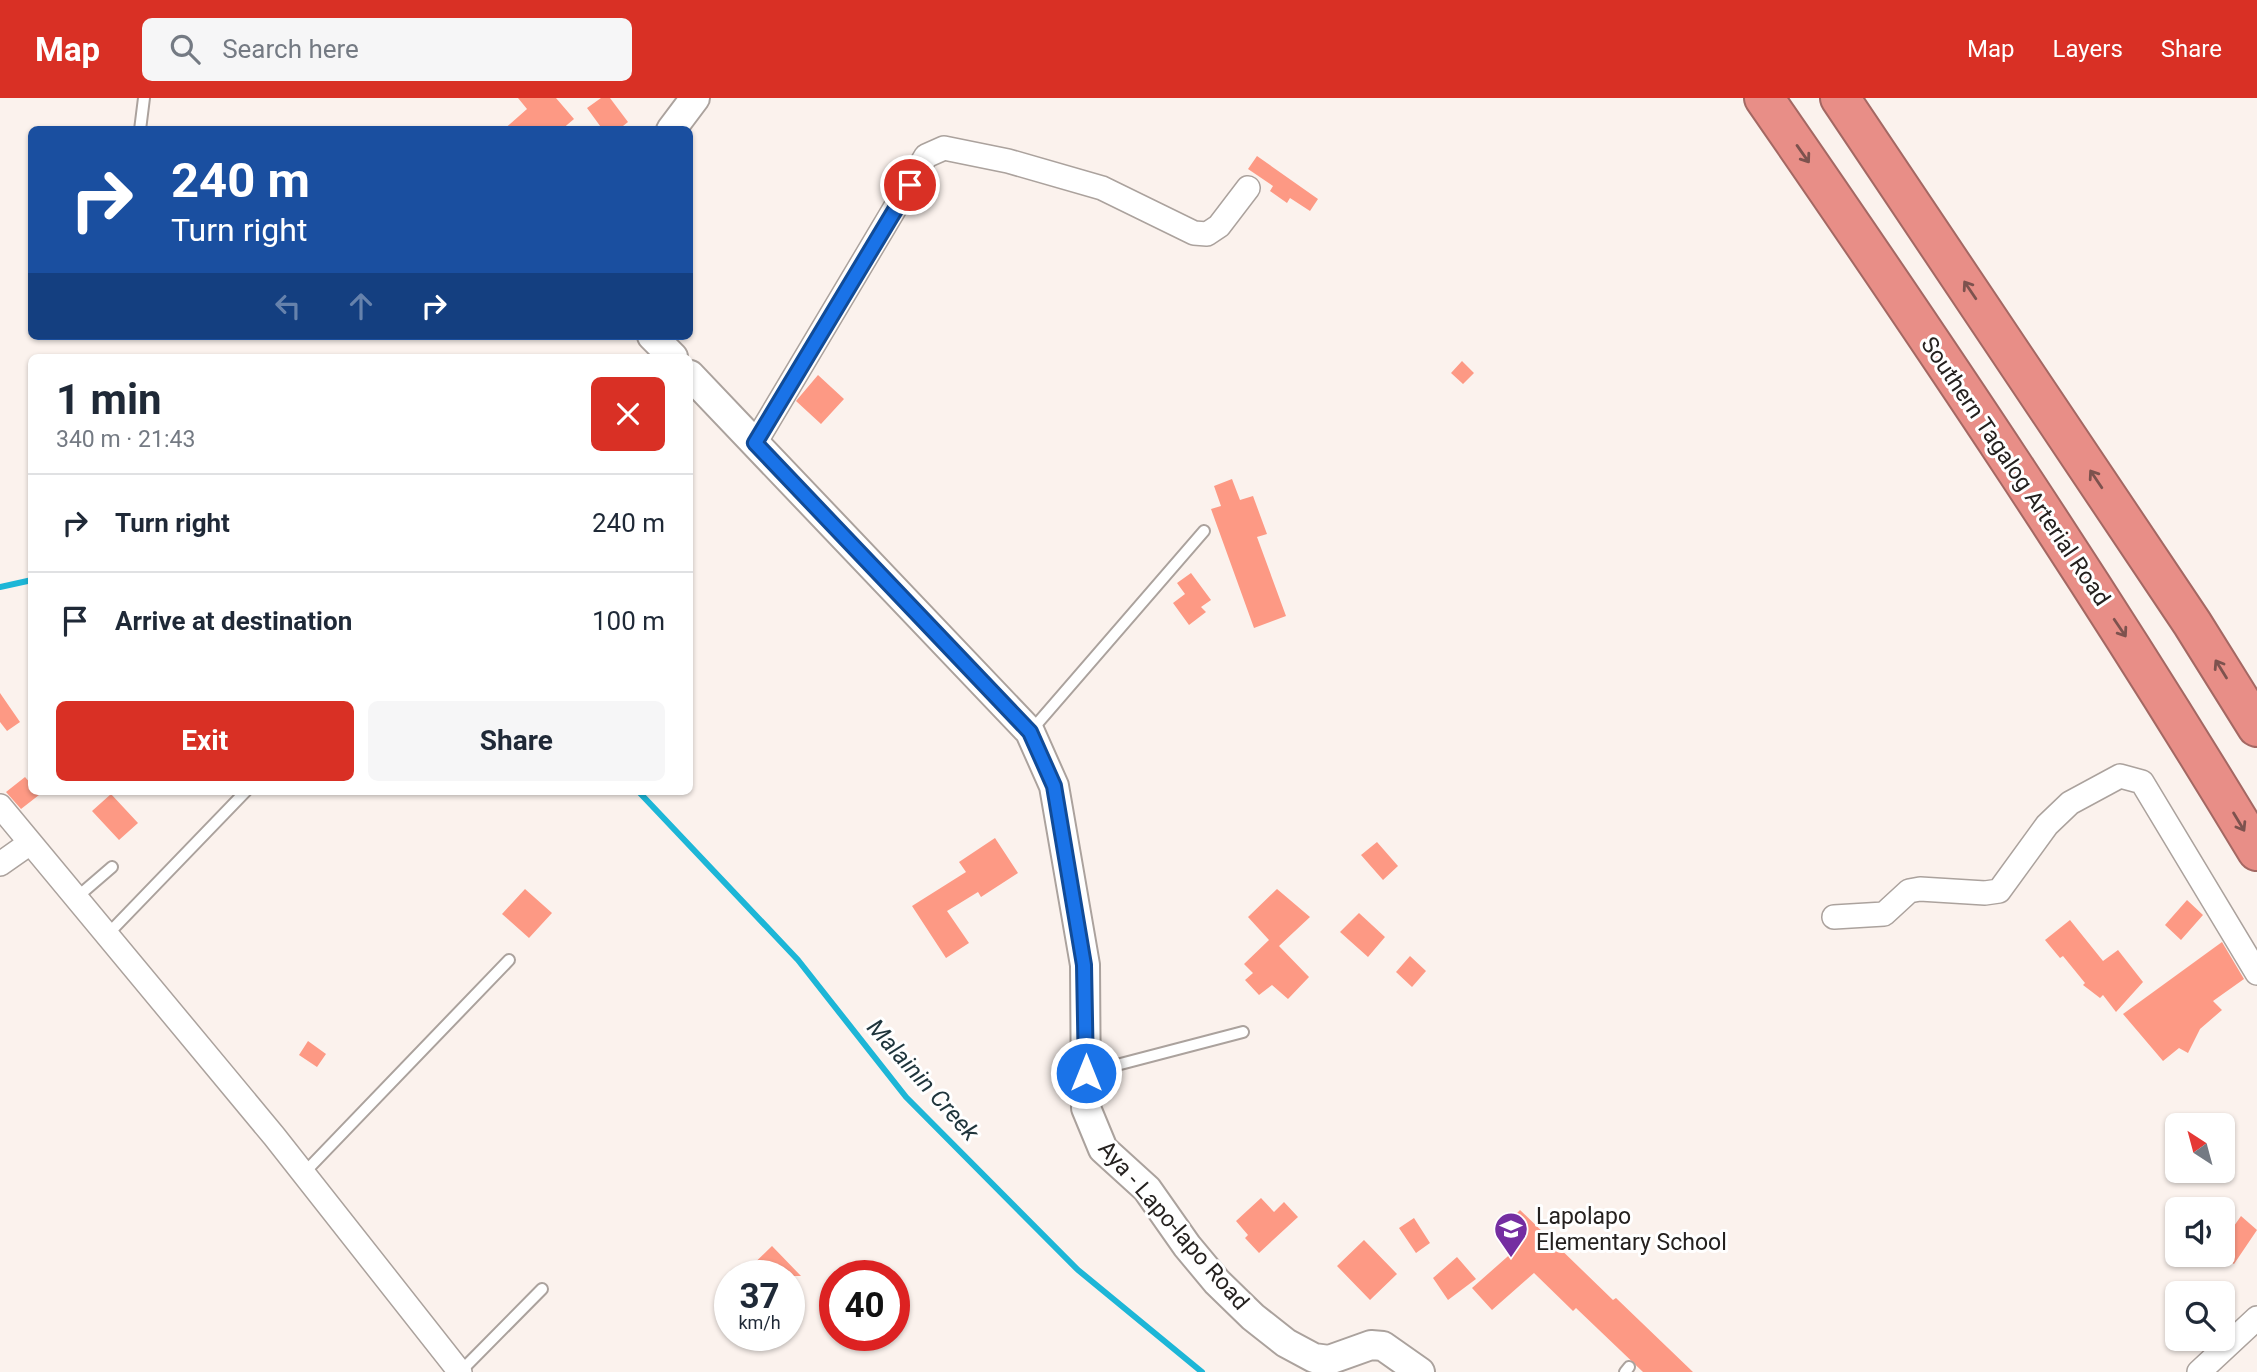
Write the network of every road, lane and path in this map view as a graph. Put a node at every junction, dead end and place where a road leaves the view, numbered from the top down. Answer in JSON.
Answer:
{"nodes":[{"id":1,"x":144,"y":98,"type":"edge"},
{"id":2,"x":695,"y":98,"type":"edge"},
{"id":3,"x":1764,"y":98,"type":"edge"},
{"id":4,"x":1840,"y":98,"type":"edge"},
{"id":5,"x":140,"y":126,"type":"edge"},
{"id":6,"x":674,"y":126,"type":"edge"},
{"id":7,"x":1248,"y":188,"type":"dead end"},
{"id":8,"x":656,"y":340,"type":"edge"},
{"id":9,"x":670,"y":354,"type":"edge"},
{"id":10,"x":693,"y":378,"type":"edge"},
{"id":11,"x":755,"y":443,"type":"junction"},
{"id":12,"x":1204,"y":531,"type":"dead end"},
{"id":13,"x":2257,"y":727,"type":"edge"},
{"id":14,"x":1030,"y":732,"type":"junction"},
{"id":15,"x":242,"y":795,"type":"edge"},
{"id":16,"x":0,"y":806,"type":"edge"},
{"id":17,"x":30,"y":843,"type":"junction"},
{"id":18,"x":2257,"y":851,"type":"edge"},
{"id":19,"x":0,"y":864,"type":"edge"},
{"id":20,"x":112,"y":867,"type":"dead end"},
{"id":21,"x":76,"y":898,"type":"junction"},
{"id":22,"x":1834,"y":917,"type":"dead end"},
{"id":23,"x":107,"y":936,"type":"junction"},
{"id":24,"x":509,"y":960,"type":"dead end"},
{"id":25,"x":2257,"y":973,"type":"edge"},
{"id":26,"x":1243,"y":1032,"type":"dead end"},
{"id":27,"x":1086,"y":1073,"type":"junction"},
{"id":28,"x":304,"y":1173,"type":"junction"},
{"id":29,"x":542,"y":1289,"type":"dead end"},
{"id":30,"x":2257,"y":1318,"type":"edge"},
{"id":31,"x":460,"y":1371,"type":"edge"},
{"id":32,"x":1420,"y":1372,"type":"edge"},
{"id":33,"x":2199,"y":1372,"type":"edge"}],
"edges":[{"from":1,"to":5,"type":"lane"},
{"from":2,"to":6,"type":"street"},
{"from":3,"to":18,"type":"highway","name":"Southern Tagalog Arterial Road","one_way":true},
{"from":13,"to":4,"type":"highway","one_way":true},
{"from":7,"to":11,"type":"street"},
{"from":8,"to":9,"type":"street"},
{"from":10,"to":11,"type":"street","name":"Aya - Lapo-lapo Road"},
{"from":11,"to":14,"type":"street","name":"Aya - Lapo-lapo Road"},
{"from":12,"to":14,"type":"lane"},
{"from":14,"to":27,"type":"street","name":"Aya - Lapo-lapo Road"},
{"from":15,"to":23,"type":"lane"},
{"from":16,"to":17,"type":"street"},
{"from":17,"to":19,"type":"street"},
{"from":17,"to":21,"type":"street"},
{"from":20,"to":21,"type":"lane"},
{"from":21,"to":23,"type":"street"},
{"from":22,"to":25,"type":"street"},
{"from":23,"to":28,"type":"street"},
{"from":24,"to":28,"type":"lane"},
{"from":26,"to":27,"type":"lane"},
{"from":27,"to":32,"type":"street","name":"Aya - Lapo-lapo Road"},
{"from":28,"to":31,"type":"street"},
{"from":29,"to":31,"type":"lane"},
{"from":30,"to":33,"type":"street"}]}
